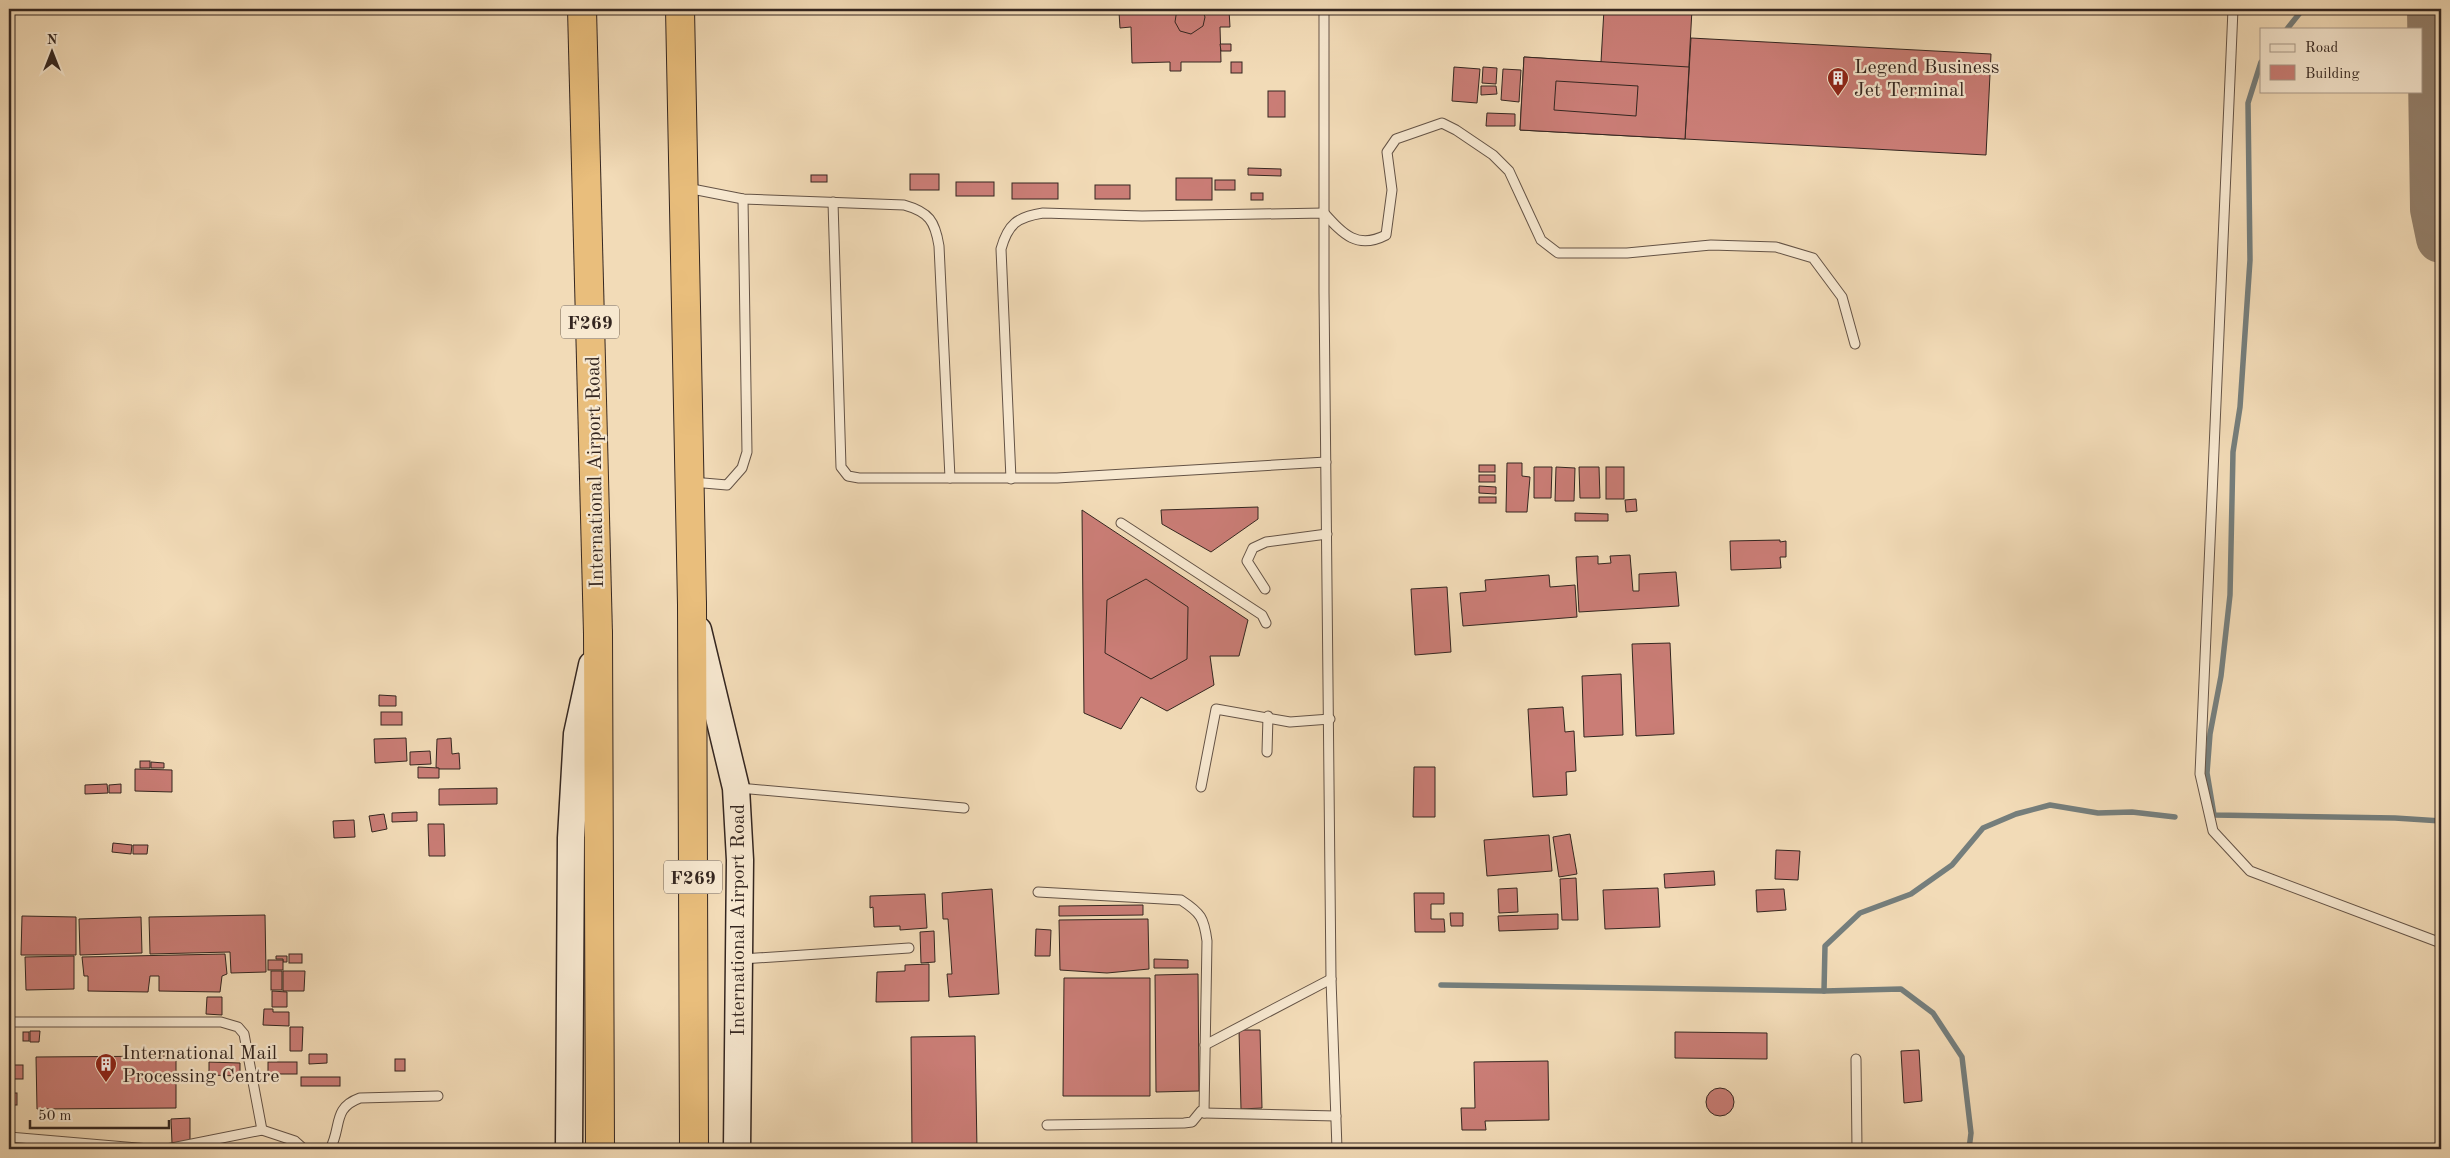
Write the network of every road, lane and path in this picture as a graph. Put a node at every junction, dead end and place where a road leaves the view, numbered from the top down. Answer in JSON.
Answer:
{"nodes":[{"id":1,"x":582,"y":9,"type":"edge"},
{"id":2,"x":680,"y":9,"type":"edge"},
{"id":3,"x":1324,"y":9,"type":"edge"},
{"id":4,"x":2233,"y":9,"type":"edge"},
{"id":5,"x":682,"y":188,"type":"junction"},
{"id":6,"x":743,"y":199,"type":"junction"},
{"id":7,"x":833,"y":202,"type":"junction"},
{"id":8,"x":1324,"y":213,"type":"junction"},
{"id":9,"x":1855,"y":344,"type":"dead end"},
{"id":10,"x":1326,"y":462,"type":"junction"},
{"id":11,"x":950,"y":478,"type":"junction"},
{"id":12,"x":1011,"y":479,"type":"junction"},
{"id":13,"x":690,"y":482,"type":"junction"},
{"id":14,"x":1121,"y":523,"type":"dead end"},
{"id":15,"x":1327,"y":534,"type":"junction"},
{"id":16,"x":1265,"y":588,"type":"dead end"},
{"id":17,"x":692,"y":605,"type":"junction"},
{"id":18,"x":1266,"y":623,"type":"dead end"},
{"id":19,"x":598,"y":634,"type":"junction"},
{"id":20,"x":1268,"y":716,"type":"junction"},
{"id":21,"x":1330,"y":719,"type":"junction"},
{"id":22,"x":1267,"y":752,"type":"dead end"},
{"id":23,"x":1201,"y":787,"type":"dead end"},
{"id":24,"x":736,"y":788,"type":"junction"},
{"id":25,"x":964,"y":808,"type":"dead end"},
{"id":26,"x":1038,"y":892,"type":"dead end"},
{"id":27,"x":2441,"y":943,"type":"edge"},
{"id":28,"x":909,"y":948,"type":"dead end"},
{"id":29,"x":739,"y":960,"type":"junction"},
{"id":30,"x":1332,"y":979,"type":"junction"},
{"id":31,"x":9,"y":1022,"type":"edge"},
{"id":32,"x":1205,"y":1044,"type":"junction"},
{"id":33,"x":1856,"y":1059,"type":"dead end"},
{"id":34,"x":438,"y":1096,"type":"dead end"},
{"id":35,"x":1204,"y":1113,"type":"junction"},
{"id":36,"x":1336,"y":1116,"type":"junction"},
{"id":37,"x":1047,"y":1125,"type":"dead end"},
{"id":38,"x":262,"y":1130,"type":"junction"},
{"id":39,"x":9,"y":1137,"type":"edge"},
{"id":40,"x":150,"y":1149,"type":"edge"},
{"id":41,"x":167,"y":1149,"type":"edge"},
{"id":42,"x":304,"y":1149,"type":"edge"},
{"id":43,"x":330,"y":1149,"type":"edge"},
{"id":44,"x":569,"y":1149,"type":"edge"},
{"id":45,"x":600,"y":1149,"type":"edge"},
{"id":46,"x":694,"y":1149,"type":"edge"},
{"id":47,"x":737,"y":1149,"type":"edge"},
{"id":48,"x":1337,"y":1149,"type":"edge"},
{"id":49,"x":1857,"y":1149,"type":"edge"}],
"edges":[{"from":1,"to":19,"type":"highway","name":"International Airport Road","number":"F269"},
{"from":2,"to":5,"type":"highway","name":"International Airport Road","number":"F269"},
{"from":3,"to":8,"type":"lane"},
{"from":4,"to":27,"type":"lane"},
{"from":5,"to":6,"type":"lane"},
{"from":5,"to":13,"type":"highway","name":"International Airport Road","number":"F269"},
{"from":6,"to":7,"type":"lane"},
{"from":6,"to":13,"type":"lane"},
{"from":7,"to":11,"type":"lane"},
{"from":7,"to":11,"type":"lane"},
{"from":8,"to":9,"type":"lane"},
{"from":8,"to":10,"type":"lane"},
{"from":8,"to":12,"type":"lane"},
{"from":10,"to":12,"type":"lane"},
{"from":10,"to":15,"type":"lane"},
{"from":11,"to":12,"type":"lane"},
{"from":13,"to":17,"type":"highway","name":"International Airport Road","number":"F269"},
{"from":14,"to":18,"type":"lane"},
{"from":15,"to":16,"type":"lane"},
{"from":15,"to":21,"type":"lane"},
{"from":17,"to":24,"type":"main road","name":"International Airport Road"},
{"from":17,"to":46,"type":"highway","name":"International Airport Road","number":"F269"},
{"from":19,"to":44,"type":"main road","name":"International Airport Road"},
{"from":19,"to":45,"type":"highway","name":"International Airport Road","number":"F269"},
{"from":20,"to":21,"type":"lane"},
{"from":20,"to":22,"type":"lane"},
{"from":20,"to":23,"type":"lane"},
{"from":21,"to":30,"type":"lane"},
{"from":24,"to":25,"type":"lane"},
{"from":24,"to":29,"type":"main road","name":"International Airport Road"},
{"from":26,"to":32,"type":"lane"},
{"from":28,"to":29,"type":"lane"},
{"from":29,"to":47,"type":"main road","name":"International Airport Road"},
{"from":30,"to":32,"type":"lane"},
{"from":30,"to":36,"type":"lane"},
{"from":31,"to":38,"type":"lane"},
{"from":32,"to":35,"type":"lane"},
{"from":33,"to":49,"type":"lane"},
{"from":34,"to":43,"type":"lane"},
{"from":35,"to":36,"type":"lane"},
{"from":35,"to":37,"type":"lane"},
{"from":36,"to":48,"type":"lane"},
{"from":38,"to":41,"type":"lane"},
{"from":38,"to":42,"type":"lane"},
{"from":39,"to":40,"type":"lane"}]}
